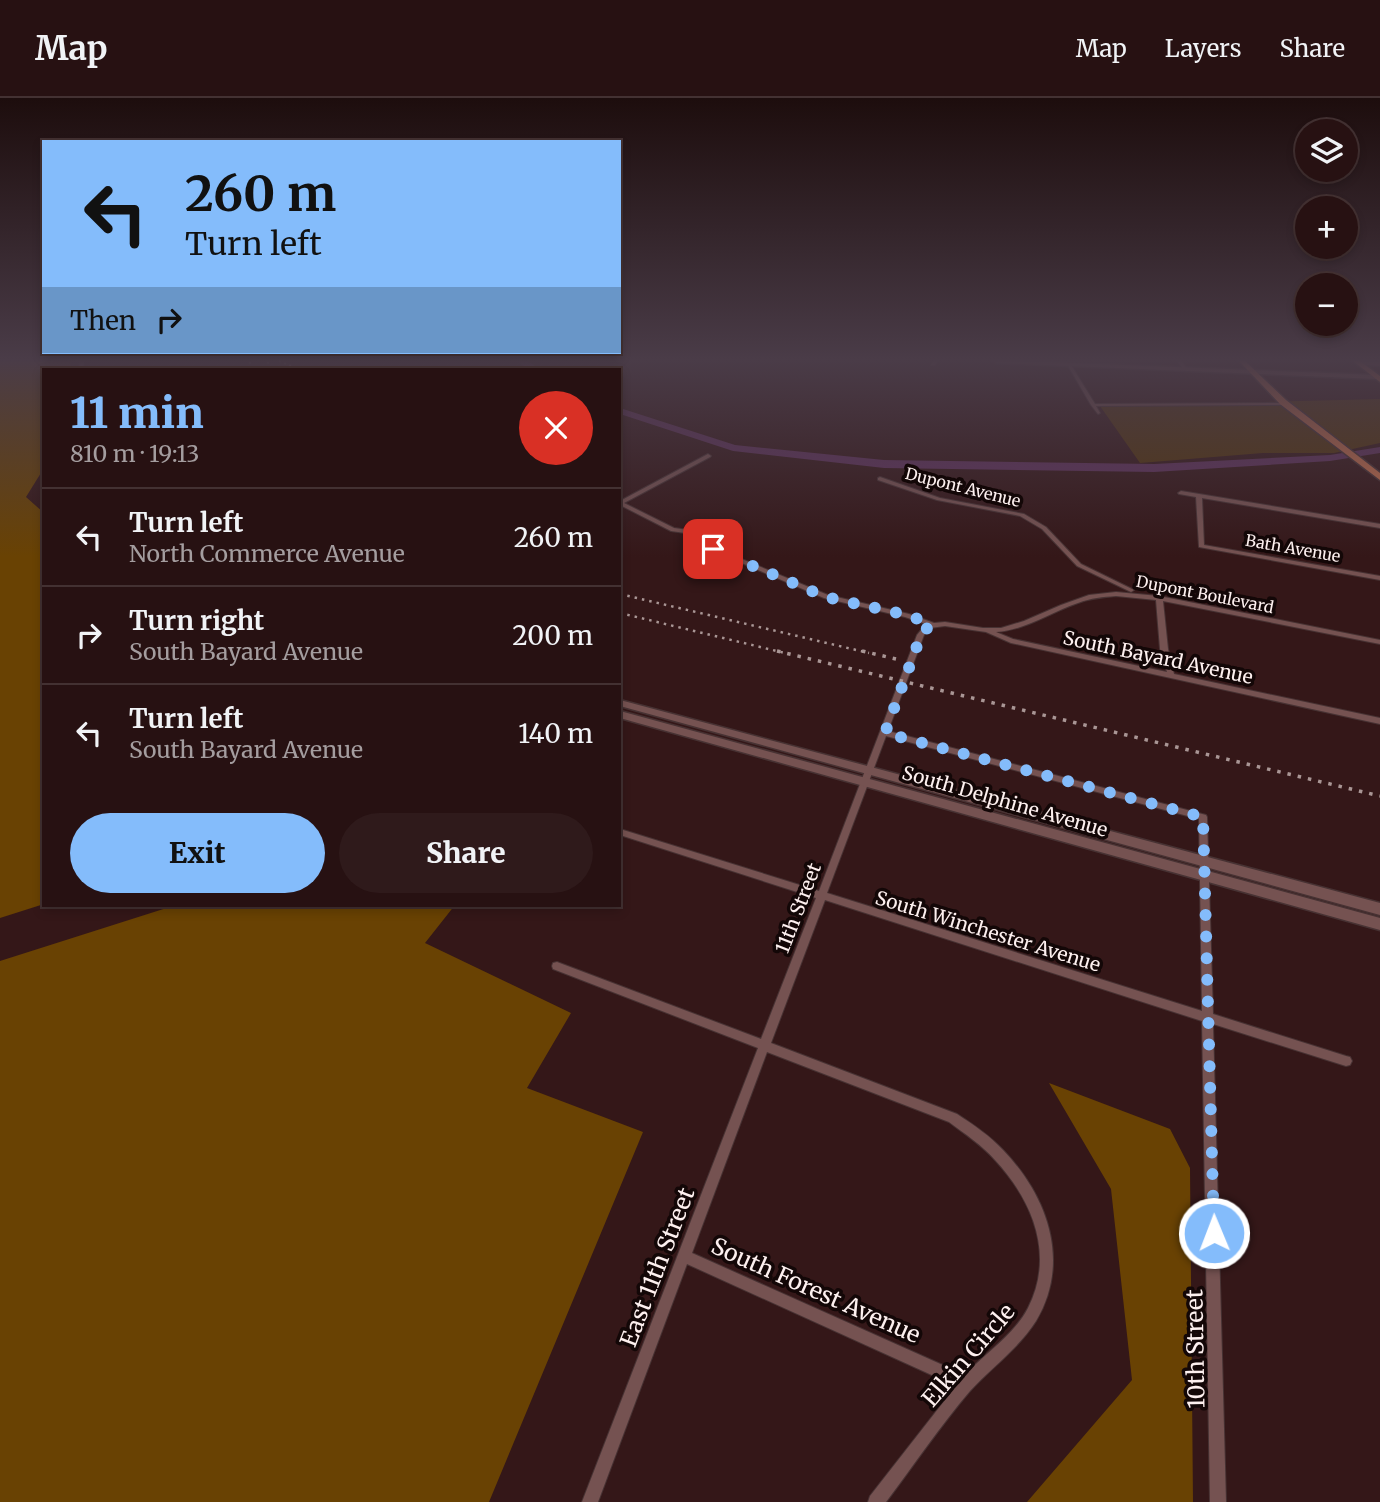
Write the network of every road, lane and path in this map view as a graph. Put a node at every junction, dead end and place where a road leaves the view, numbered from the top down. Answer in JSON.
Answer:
{"nodes":[{"id":1,"x":1314,"y":427,"type":"edge"},
{"id":2,"x":708,"y":456,"type":"dead end"},
{"id":3,"x":1380,"y":477,"type":"edge"},
{"id":4,"x":880,"y":479,"type":"dead end"},
{"id":5,"x":1181,"y":493,"type":"dead end"},
{"id":6,"x":1199,"y":495,"type":"junction"},
{"id":7,"x":621,"y":502,"type":"edge"},
{"id":8,"x":621,"y":504,"type":"edge"},
{"id":9,"x":1380,"y":526,"type":"edge"},
{"id":10,"x":1380,"y":578,"type":"edge"},
{"id":11,"x":1141,"y":593,"type":"junction"},
{"id":12,"x":1159,"y":598,"type":"junction"},
{"id":13,"x":931,"y":624,"type":"junction"},
{"id":14,"x":988,"y":631,"type":"junction"},
{"id":15,"x":1380,"y":642,"type":"edge"},
{"id":16,"x":1171,"y":675,"type":"junction"},
{"id":17,"x":621,"y":702,"type":"edge"},
{"id":18,"x":621,"y":715,"type":"edge"},
{"id":19,"x":1380,"y":721,"type":"edge"},
{"id":20,"x":885,"y":733,"type":"junction"},
{"id":21,"x":868,"y":776,"type":"junction"},
{"id":22,"x":621,"y":832,"type":"edge"},
{"id":23,"x":1206,"y":862,"type":"junction"},
{"id":24,"x":1206,"y":877,"type":"junction"},
{"id":25,"x":822,"y":896,"type":"junction"},
{"id":26,"x":1380,"y":909,"type":"edge"},
{"id":27,"x":1380,"y":924,"type":"edge"},
{"id":28,"x":557,"y":967,"type":"dead end"},
{"id":29,"x":1208,"y":1017,"type":"junction"},
{"id":30,"x":765,"y":1048,"type":"junction"},
{"id":31,"x":1346,"y":1061,"type":"dead end"},
{"id":32,"x":684,"y":1256,"type":"junction"},
{"id":33,"x":968,"y":1384,"type":"junction"},
{"id":34,"x":590,"y":1502,"type":"edge"},
{"id":35,"x":876,"y":1502,"type":"edge"},
{"id":36,"x":1218,"y":1502,"type":"edge"}],
"edges":[{"from":1,"to":3,"type":"main road"},
{"from":2,"to":7,"type":"street","name":"South Bayard Avenue"},
{"from":4,"to":11,"type":"street","name":"Dupont Avenue"},
{"from":5,"to":6,"type":"street"},
{"from":6,"to":9,"type":"street"},
{"from":6,"to":10,"type":"street","name":"Bath Avenue"},
{"from":8,"to":13,"type":"street","name":"South Bayard Avenue"},
{"from":11,"to":12,"type":"street","name":"Dupont Boulevard"},
{"from":11,"to":14,"type":"street","name":"Dupont Boulevard"},
{"from":12,"to":15,"type":"street","name":"Dupont Boulevard"},
{"from":12,"to":16,"type":"street"},
{"from":13,"to":14,"type":"street","name":"South Bayard Avenue"},
{"from":13,"to":20,"type":"street"},
{"from":14,"to":16,"type":"street","name":"South Bayard Avenue"},
{"from":16,"to":19,"type":"street","name":"South Bayard Avenue"},
{"from":17,"to":21,"type":"main road","name":"South Delphine Avenue"},
{"from":18,"to":21,"type":"main road","name":"South Delphine Avenue"},
{"from":20,"to":21,"type":"street"},
{"from":20,"to":23,"type":"street","name":"10th Street"},
{"from":21,"to":23,"type":"main road","name":"South Delphine Avenue"},
{"from":21,"to":24,"type":"main road","name":"South Delphine Avenue"},
{"from":21,"to":25,"type":"street","name":"11th Street"},
{"from":22,"to":25,"type":"street","name":"South Winchester Avenue"},
{"from":23,"to":24,"type":"street","name":"10th Street"},
{"from":23,"to":26,"type":"main road","name":"South Delphine Avenue"},
{"from":24,"to":27,"type":"main road","name":"South Delphine Avenue"},
{"from":24,"to":29,"type":"street","name":"10th Street"},
{"from":25,"to":29,"type":"street","name":"South Winchester Avenue"},
{"from":25,"to":30,"type":"street","name":"11th Street"},
{"from":28,"to":30,"type":"street","name":"Elkin Circle"},
{"from":29,"to":31,"type":"street","name":"South Winchester Avenue"},
{"from":29,"to":36,"type":"street","name":"10th Street"},
{"from":30,"to":32,"type":"street","name":"East 11th Street"},
{"from":30,"to":33,"type":"street","name":"Elkin Circle"},
{"from":32,"to":33,"type":"street","name":"South Forest Avenue"},
{"from":32,"to":34,"type":"street","name":"East 11th Street"},
{"from":33,"to":35,"type":"street","name":"Elkin Circle"}]}
